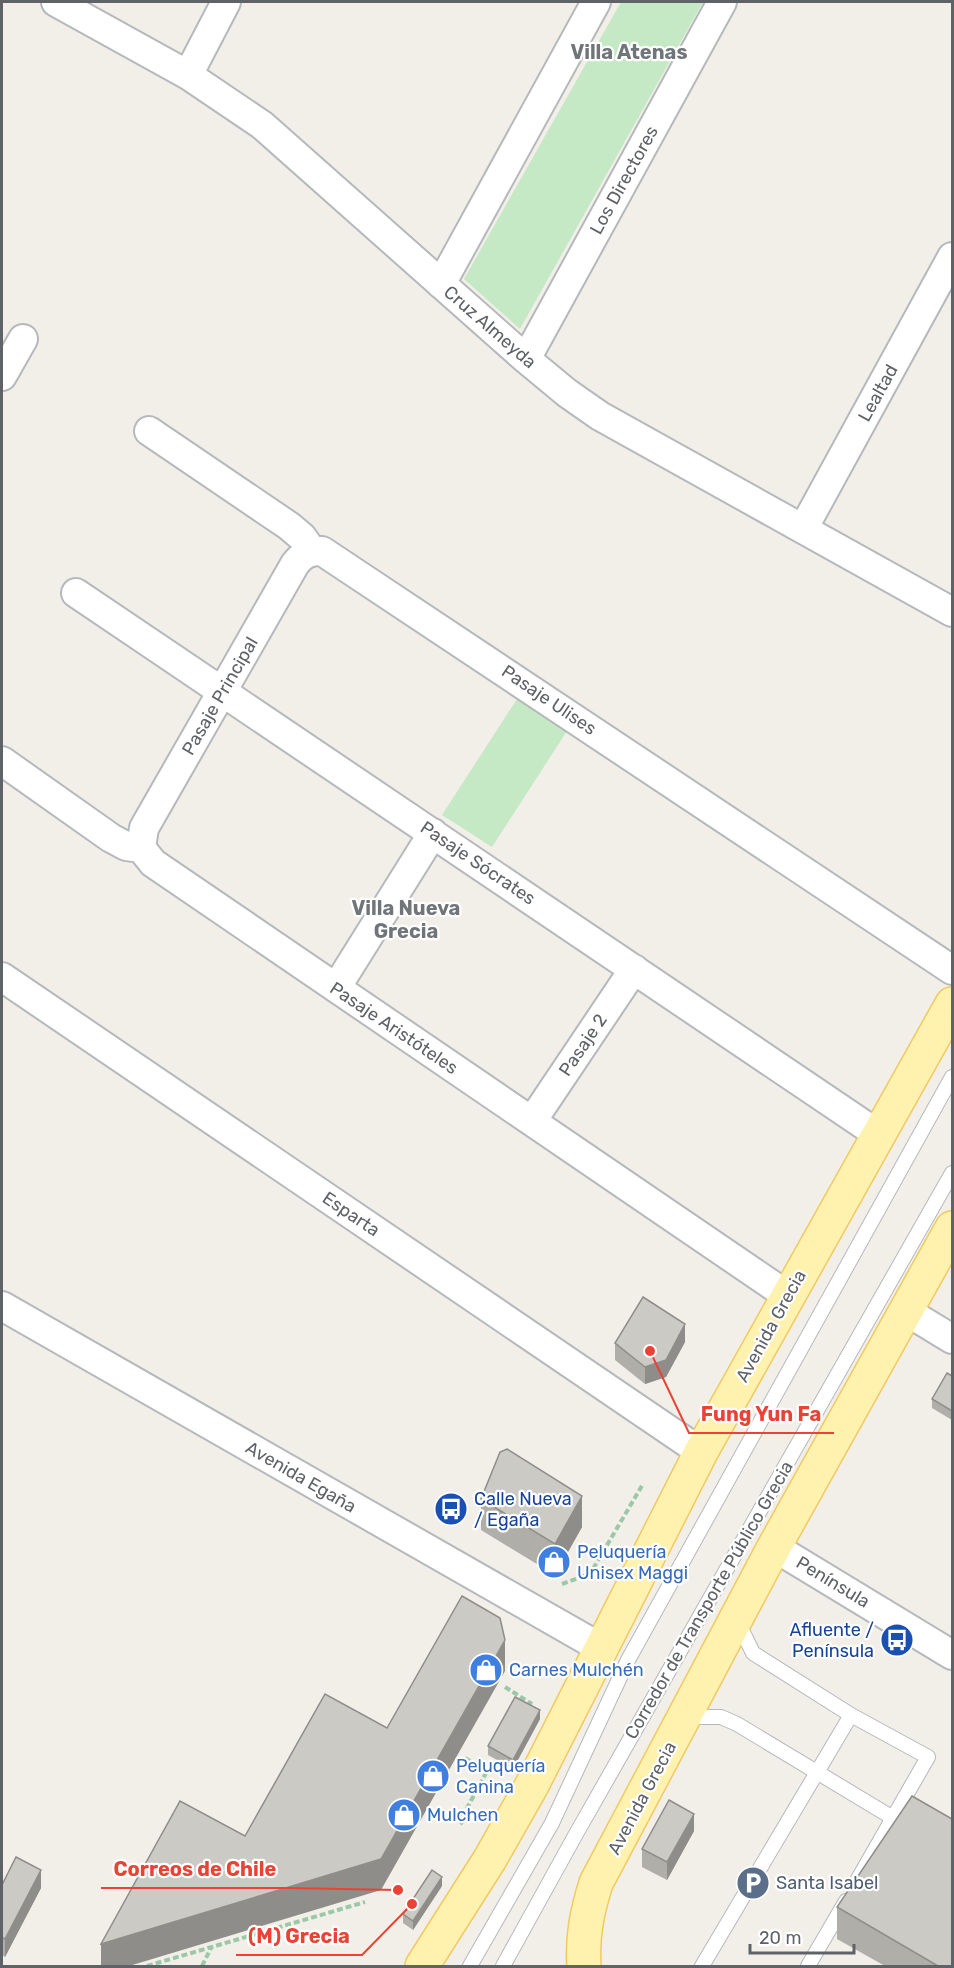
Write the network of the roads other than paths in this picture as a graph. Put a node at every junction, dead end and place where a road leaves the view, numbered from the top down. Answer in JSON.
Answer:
{"nodes":[{"id":1,"x":56,"y":2,"type":"edge"},
{"id":2,"x":226,"y":2,"type":"edge"},
{"id":3,"x":596,"y":2,"type":"edge"},
{"id":4,"x":722,"y":2,"type":"edge"},
{"id":5,"x":188,"y":75,"type":"junction"},
{"id":6,"x":952,"y":257,"type":"edge"},
{"id":7,"x":441,"y":284,"type":"junction"},
{"id":8,"x":23,"y":339,"type":"dead end"},
{"id":9,"x":526,"y":359,"type":"junction"},
{"id":10,"x":2,"y":375,"type":"edge"},
{"id":11,"x":149,"y":431,"type":"dead end"},
{"id":12,"x":803,"y":529,"type":"junction"},
{"id":13,"x":312,"y":551,"type":"junction"},
{"id":14,"x":76,"y":593,"type":"dead end"},
{"id":15,"x":952,"y":612,"type":"edge"},
{"id":16,"x":223,"y":691,"type":"junction"},
{"id":17,"x":2,"y":761,"type":"edge"},
{"id":18,"x":433,"y":833,"type":"junction"},
{"id":19,"x":141,"y":848,"type":"junction"},
{"id":20,"x":634,"y":969,"type":"junction"},
{"id":21,"x":952,"y":970,"type":"edge"},
{"id":22,"x":2,"y":977,"type":"edge"},
{"id":23,"x":336,"y":988,"type":"junction"},
{"id":24,"x":952,"y":1004,"type":"edge"},
{"id":25,"x":952,"y":1077,"type":"edge"},
{"id":26,"x":532,"y":1121,"type":"junction"},
{"id":27,"x":879,"y":1135,"type":"junction"},
{"id":28,"x":952,"y":1173,"type":"edge"},
{"id":29,"x":952,"y":1228,"type":"edge"},
{"id":30,"x":788,"y":1296,"type":"junction"},
{"id":31,"x":2,"y":1306,"type":"edge"},
{"id":32,"x":906,"y":1311,"type":"junction"},
{"id":33,"x":952,"y":1339,"type":"edge"},
{"id":34,"x":701,"y":1452,"type":"junction"},
{"id":35,"x":774,"y":1547,"type":"junction"},
{"id":36,"x":737,"y":1620,"type":"junction"},
{"id":37,"x":601,"y":1648,"type":"junction"},
{"id":38,"x":952,"y":1655,"type":"edge"},
{"id":39,"x":851,"y":1714,"type":"junction"},
{"id":40,"x":685,"y":1717,"type":"junction"},
{"id":41,"x":817,"y":1774,"type":"junction"},
{"id":42,"x":893,"y":1818,"type":"junction"},
{"id":43,"x":706,"y":1965,"type":"edge"},
{"id":44,"x":422,"y":1966,"type":"edge"},
{"id":45,"x":470,"y":1966,"type":"edge"},
{"id":46,"x":503,"y":1966,"type":"edge"},
{"id":47,"x":584,"y":1966,"type":"edge"},
{"id":48,"x":808,"y":1966,"type":"edge"}],
"edges":[{"from":1,"to":5,"type":"street","name":"Cruz Almeyda"},
{"from":2,"to":5,"type":"street"},
{"from":3,"to":7,"type":"street"},
{"from":4,"to":9,"type":"street","name":"Los Directores"},
{"from":5,"to":7,"type":"street","name":"Cruz Almeyda"},
{"from":6,"to":12,"type":"street","name":"Lealtad"},
{"from":7,"to":9,"type":"street","name":"Cruz Almeyda"},
{"from":8,"to":10,"type":"street"},
{"from":9,"to":12,"type":"street","name":"Cruz Almeyda"},
{"from":11,"to":13,"type":"street","name":"Pasaje Ulises"},
{"from":12,"to":15,"type":"street","name":"Cruz Almeyda"},
{"from":13,"to":16,"type":"street","name":"Pasaje Principal"},
{"from":13,"to":21,"type":"street","name":"Pasaje Ulises"},
{"from":14,"to":16,"type":"street","name":"Pasaje Sócrates"},
{"from":16,"to":18,"type":"street","name":"Pasaje Sócrates"},
{"from":16,"to":19,"type":"street","name":"Pasaje Principal"},
{"from":17,"to":19,"type":"street","name":"Pasaje Aristóteles"},
{"from":18,"to":20,"type":"street","name":"Pasaje Sócrates"},
{"from":18,"to":23,"type":"street"},
{"from":19,"to":23,"type":"street","name":"Pasaje Aristóteles"},
{"from":20,"to":26,"type":"street","name":"Pasaje 2"},
{"from":20,"to":27,"type":"street","name":"Pasaje Sócrates"},
{"from":22,"to":34,"type":"street","name":"Esparta"},
{"from":23,"to":26,"type":"street","name":"Pasaje Aristóteles"},
{"from":24,"to":27,"type":"main road","name":"Avenida Grecia"},
{"from":25,"to":45,"type":"lane","name":"Corredor de Transporte Público Grecia"},
{"from":26,"to":30,"type":"street","name":"Pasaje Aristóteles"},
{"from":27,"to":30,"type":"main road","name":"Avenida Grecia"},
{"from":28,"to":46,"type":"lane","name":"Corredor de Transporte Público Grecia"},
{"from":29,"to":32,"type":"main road","name":"Avenida Grecia"},
{"from":30,"to":34,"type":"main road","name":"Avenida Grecia"},
{"from":31,"to":37,"type":"street","name":"Avenida Egaña"},
{"from":32,"to":33,"type":"street"},
{"from":32,"to":35,"type":"main road","name":"Avenida Grecia"},
{"from":34,"to":37,"type":"main road","name":"Avenida Grecia"},
{"from":35,"to":36,"type":"main road","name":"Avenida Grecia"},
{"from":35,"to":38,"type":"street","name":"Península"},
{"from":36,"to":39,"type":"lane"},
{"from":36,"to":40,"type":"main road","name":"Avenida Grecia"},
{"from":37,"to":44,"type":"main road","name":"Avenida Grecia"},
{"from":39,"to":41,"type":"lane"},
{"from":39,"to":42,"type":"lane"},
{"from":40,"to":41,"type":"lane"},
{"from":40,"to":47,"type":"main road","name":"Avenida Grecia"},
{"from":41,"to":42,"type":"lane"},
{"from":41,"to":43,"type":"lane"},
{"from":42,"to":48,"type":"lane"}]}
